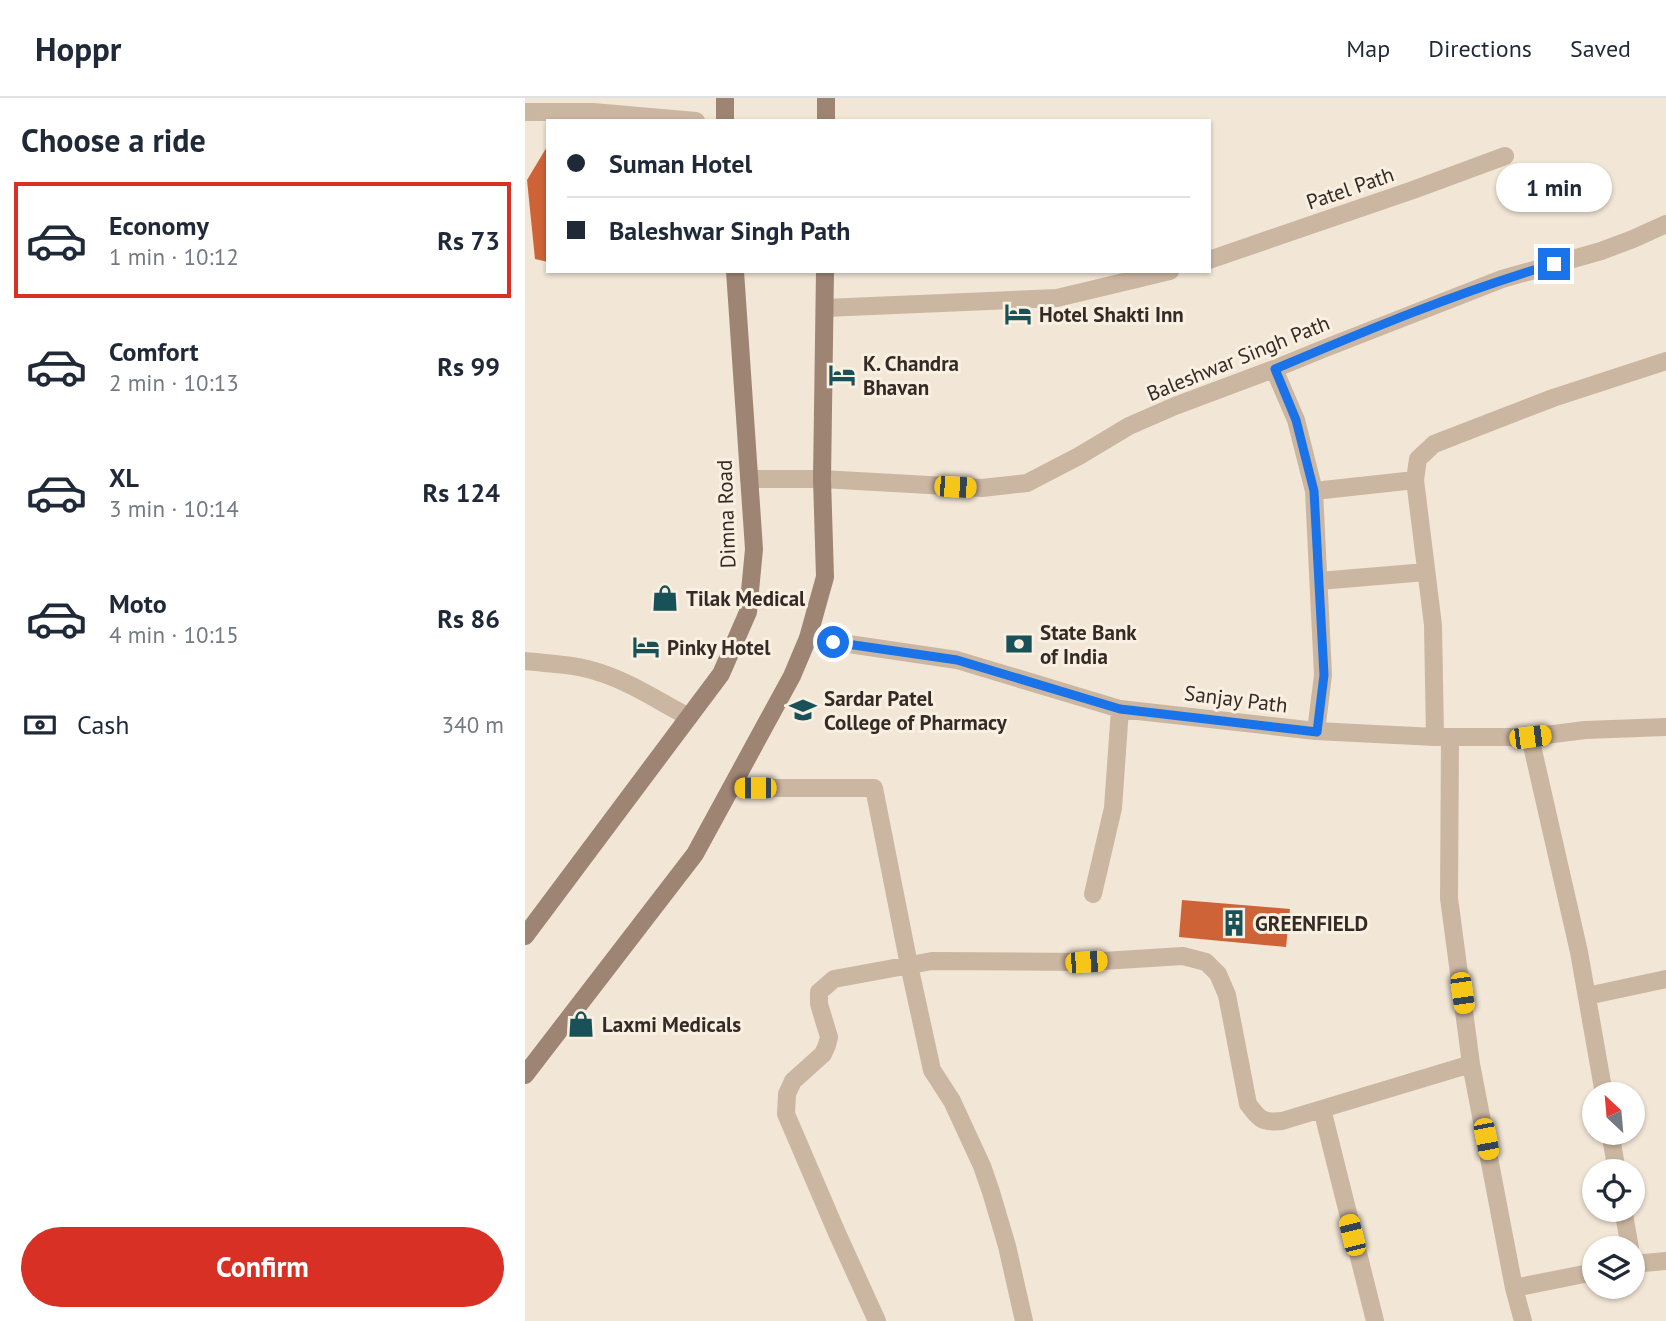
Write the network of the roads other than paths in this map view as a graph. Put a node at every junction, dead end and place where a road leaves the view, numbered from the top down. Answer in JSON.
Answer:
{"nodes":[{"id":1,"x":725,"y":98,"type":"edge"},
{"id":2,"x":826,"y":98,"type":"edge"},
{"id":3,"x":525,"y":112,"type":"edge"},
{"id":4,"x":673,"y":119,"type":"edge"},
{"id":5,"x":725,"y":119,"type":"edge"},
{"id":6,"x":826,"y":119,"type":"edge"},
{"id":7,"x":1505,"y":156,"type":"dead end"},
{"id":8,"x":1666,"y":224,"type":"edge"},
{"id":9,"x":1211,"y":259,"type":"edge"},
{"id":10,"x":735,"y":273,"type":"edge"},
{"id":11,"x":825,"y":273,"type":"edge"},
{"id":12,"x":1162,"y":273,"type":"edge"},
{"id":13,"x":825,"y":308,"type":"junction"},
{"id":14,"x":1666,"y":361,"type":"edge"},
{"id":15,"x":1275,"y":369,"type":"junction"},
{"id":16,"x":749,"y":479,"type":"junction"},
{"id":17,"x":823,"y":480,"type":"junction"},
{"id":18,"x":1415,"y":480,"type":"junction"},
{"id":19,"x":1314,"y":491,"type":"junction"},
{"id":20,"x":1426,"y":572,"type":"junction"},
{"id":21,"x":1319,"y":581,"type":"junction"},
{"id":22,"x":808,"y":638,"type":"junction"},
{"id":23,"x":525,"y":661,"type":"edge"},
{"id":24,"x":1120,"y":709,"type":"junction"},
{"id":25,"x":689,"y":718,"type":"junction"},
{"id":26,"x":1666,"y":727,"type":"edge"},
{"id":27,"x":1317,"y":732,"type":"junction"},
{"id":28,"x":1442,"y":737,"type":"junction"},
{"id":29,"x":1530,"y":737,"type":"junction"},
{"id":30,"x":731,"y":788,"type":"junction"},
{"id":31,"x":1093,"y":894,"type":"dead end"},
{"id":32,"x":525,"y":936,"type":"edge"},
{"id":33,"x":909,"y":965,"type":"junction"},
{"id":34,"x":1666,"y":979,"type":"edge"},
{"id":35,"x":1587,"y":996,"type":"junction"},
{"id":36,"x":1471,"y":1064,"type":"junction"},
{"id":37,"x":525,"y":1075,"type":"edge"},
{"id":38,"x":1602,"y":1082,"type":"edge"},
{"id":39,"x":1322,"y":1109,"type":"junction"},
{"id":40,"x":1666,"y":1261,"type":"edge"},
{"id":41,"x":1645,"y":1263,"type":"edge"},
{"id":42,"x":1582,"y":1275,"type":"edge"},
{"id":43,"x":1514,"y":1289,"type":"junction"},
{"id":44,"x":877,"y":1321,"type":"edge"},
{"id":45,"x":1024,"y":1321,"type":"edge"},
{"id":46,"x":1375,"y":1321,"type":"edge"},
{"id":47,"x":1523,"y":1321,"type":"edge"}],
"edges":[{"from":1,"to":5,"type":"street"},
{"from":2,"to":6,"type":"street"},
{"from":3,"to":4,"type":"street"},
{"from":7,"to":9,"type":"street","name":"Patel Path"},
{"from":8,"to":15,"type":"street","name":"Baleshwar Singh Path"},
{"from":10,"to":16,"type":"street","name":"Dimna Road"},
{"from":11,"to":13,"type":"street"},
{"from":12,"to":13,"type":"street"},
{"from":13,"to":17,"type":"street"},
{"from":14,"to":18,"type":"street"},
{"from":15,"to":17,"type":"street","name":"Baleshwar Singh Path"},
{"from":15,"to":19,"type":"street"},
{"from":16,"to":17,"type":"street","name":"Baleshwar Singh Path"},
{"from":16,"to":25,"type":"street","name":"Dimna Road"},
{"from":17,"to":22,"type":"street"},
{"from":18,"to":19,"type":"street"},
{"from":18,"to":20,"type":"street"},
{"from":19,"to":21,"type":"street"},
{"from":20,"to":21,"type":"street"},
{"from":20,"to":28,"type":"street"},
{"from":21,"to":27,"type":"street"},
{"from":22,"to":24,"type":"street","name":"Sanjay Path"},
{"from":22,"to":30,"type":"street"},
{"from":23,"to":25,"type":"street"},
{"from":24,"to":27,"type":"street","name":"Sanjay Path"},
{"from":24,"to":31,"type":"street"},
{"from":25,"to":32,"type":"street","name":"Dimna Road"},
{"from":26,"to":29,"type":"street","name":"Sanjay Path"},
{"from":27,"to":28,"type":"street","name":"Sanjay Path"},
{"from":28,"to":29,"type":"street","name":"Sanjay Path"},
{"from":28,"to":36,"type":"street"},
{"from":29,"to":35,"type":"street"},
{"from":30,"to":33,"type":"street"},
{"from":30,"to":37,"type":"street"},
{"from":33,"to":39,"type":"street"},
{"from":33,"to":44,"type":"street"},
{"from":33,"to":45,"type":"street"},
{"from":34,"to":35,"type":"street"},
{"from":35,"to":38,"type":"street"},
{"from":36,"to":39,"type":"street"},
{"from":36,"to":43,"type":"street"},
{"from":39,"to":46,"type":"street"},
{"from":40,"to":41,"type":"street"},
{"from":42,"to":43,"type":"street"},
{"from":43,"to":47,"type":"street"}]}
